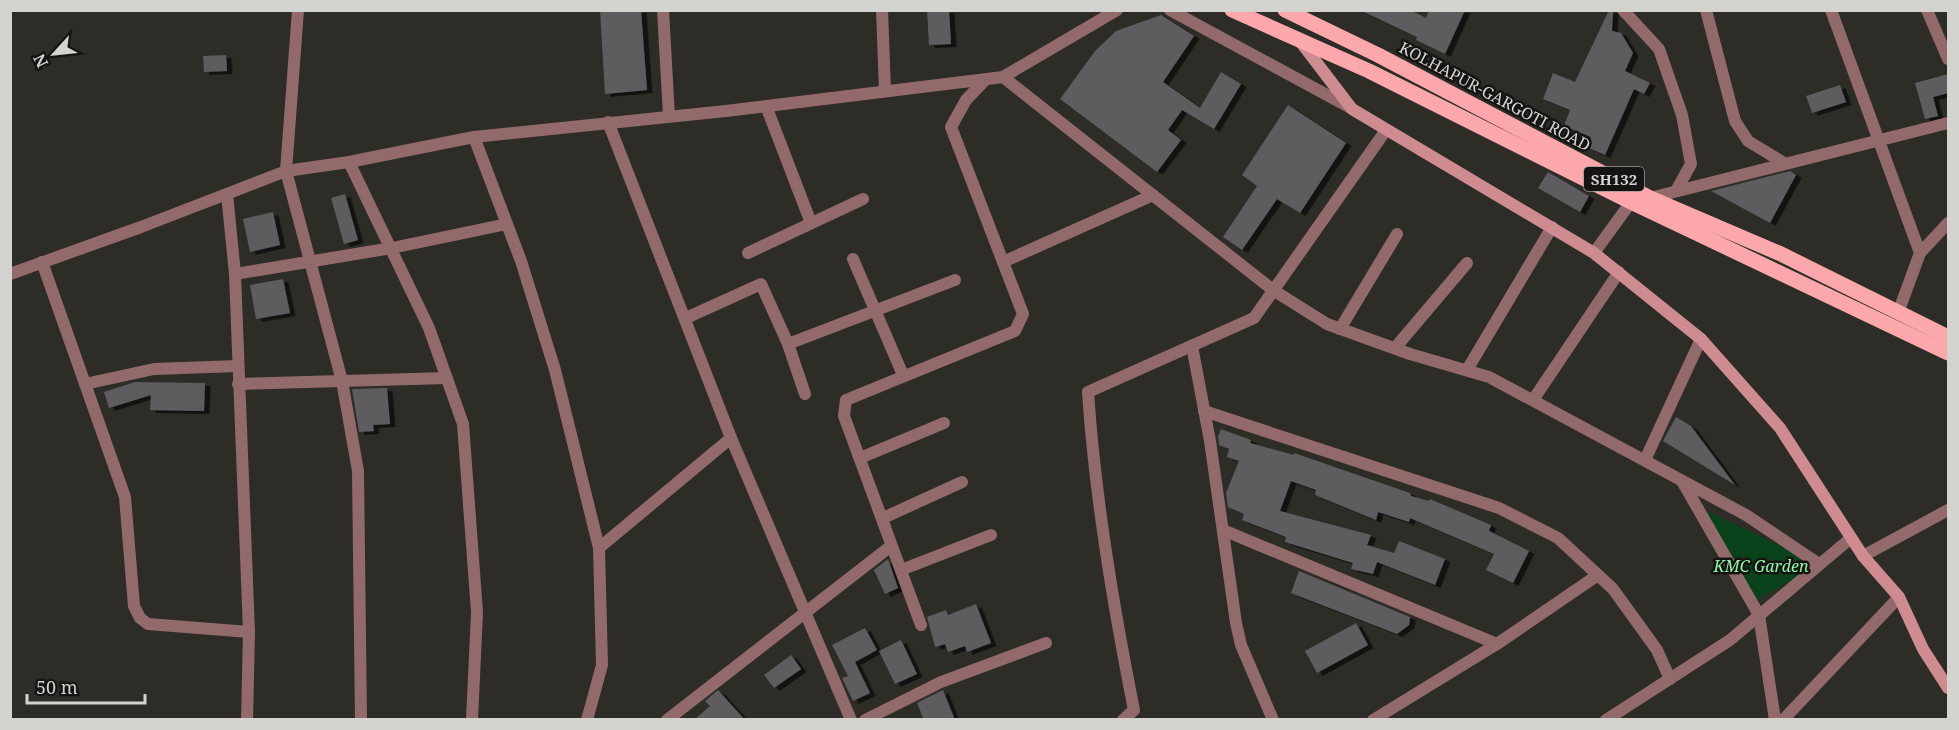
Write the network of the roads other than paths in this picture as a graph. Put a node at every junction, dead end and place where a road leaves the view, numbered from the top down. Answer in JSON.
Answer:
{"nodes":[{"id":1,"x":298,"y":10,"type":"edge"},
{"id":2,"x":663,"y":10,"type":"edge"},
{"id":3,"x":882,"y":10,"type":"edge"},
{"id":4,"x":1117,"y":10,"type":"edge"},
{"id":5,"x":1170,"y":10,"type":"edge"},
{"id":6,"x":1232,"y":10,"type":"edge"},
{"id":7,"x":1285,"y":10,"type":"edge"},
{"id":8,"x":1623,"y":10,"type":"edge"},
{"id":9,"x":1706,"y":10,"type":"edge"},
{"id":10,"x":1831,"y":10,"type":"edge"},
{"id":11,"x":1927,"y":10,"type":"edge"},
{"id":12,"x":1300,"y":40,"type":"junction"},
{"id":13,"x":1948,"y":59,"type":"edge"},
{"id":14,"x":1003,"y":77,"type":"junction"},
{"id":15,"x":986,"y":78,"type":"junction"},
{"id":16,"x":885,"y":91,"type":"junction"},
{"id":17,"x":766,"y":106,"type":"junction"},
{"id":18,"x":1352,"y":109,"type":"junction"},
{"id":19,"x":669,"y":116,"type":"junction"},
{"id":20,"x":608,"y":122,"type":"junction"},
{"id":21,"x":1948,"y":123,"type":"edge"},
{"id":22,"x":1386,"y":130,"type":"junction"},
{"id":23,"x":474,"y":137,"type":"junction"},
{"id":24,"x":1878,"y":142,"type":"junction"},
{"id":25,"x":349,"y":162,"type":"junction"},
{"id":26,"x":1784,"y":163,"type":"junction"},
{"id":27,"x":286,"y":171,"type":"junction"},
{"id":28,"x":1676,"y":191,"type":"junction"},
{"id":29,"x":227,"y":194,"type":"junction"},
{"id":30,"x":1153,"y":195,"type":"junction"},
{"id":31,"x":1632,"y":195,"type":"junction"},
{"id":32,"x":1650,"y":198,"type":"junction"},
{"id":33,"x":863,"y":199,"type":"dead end"},
{"id":34,"x":811,"y":223,"type":"junction"},
{"id":35,"x":1948,"y":223,"type":"edge"},
{"id":36,"x":507,"y":224,"type":"junction"},
{"id":37,"x":1552,"y":227,"type":"junction"},
{"id":38,"x":1397,"y":234,"type":"dead end"},
{"id":39,"x":392,"y":248,"type":"junction"},
{"id":40,"x":748,"y":253,"type":"dead end"},
{"id":41,"x":1594,"y":253,"type":"junction"},
{"id":42,"x":1920,"y":253,"type":"junction"},
{"id":43,"x":853,"y":259,"type":"dead end"},
{"id":44,"x":42,"y":262,"type":"junction"},
{"id":45,"x":309,"y":262,"type":"junction"},
{"id":46,"x":1004,"y":262,"type":"junction"},
{"id":47,"x":1467,"y":262,"type":"dead end"},
{"id":48,"x":1619,"y":272,"type":"junction"},
{"id":49,"x":10,"y":273,"type":"edge"},
{"id":50,"x":235,"y":274,"type":"junction"},
{"id":51,"x":955,"y":280,"type":"dead end"},
{"id":52,"x":1273,"y":291,"type":"junction"},
{"id":53,"x":875,"y":310,"type":"junction"},
{"id":54,"x":1898,"y":313,"type":"junction"},
{"id":55,"x":686,"y":318,"type":"junction"},
{"id":56,"x":1340,"y":328,"type":"junction"},
{"id":57,"x":1948,"y":337,"type":"edge"},
{"id":58,"x":1701,"y":339,"type":"junction"},
{"id":59,"x":788,"y":344,"type":"junction"},
{"id":60,"x":1192,"y":346,"type":"junction"},
{"id":61,"x":1395,"y":348,"type":"junction"},
{"id":62,"x":1948,"y":353,"type":"edge"},
{"id":63,"x":238,"y":366,"type":"junction"},
{"id":64,"x":1467,"y":370,"type":"junction"},
{"id":65,"x":903,"y":375,"type":"junction"},
{"id":66,"x":447,"y":378,"type":"junction"},
{"id":67,"x":342,"y":381,"type":"junction"},
{"id":68,"x":85,"y":384,"type":"junction"},
{"id":69,"x":238,"y":384,"type":"junction"},
{"id":70,"x":806,"y":394,"type":"dead end"},
{"id":71,"x":1533,"y":400,"type":"junction"},
{"id":72,"x":1204,"y":411,"type":"junction"},
{"id":73,"x":944,"y":423,"type":"dead end"},
{"id":74,"x":731,"y":438,"type":"junction"},
{"id":75,"x":860,"y":458,"type":"junction"},
{"id":76,"x":1645,"y":460,"type":"junction"},
{"id":77,"x":1681,"y":480,"type":"junction"},
{"id":78,"x":962,"y":482,"type":"dead end"},
{"id":79,"x":1948,"y":510,"type":"edge"},
{"id":80,"x":883,"y":519,"type":"junction"},
{"id":81,"x":1223,"y":530,"type":"junction"},
{"id":82,"x":991,"y":535,"type":"dead end"},
{"id":83,"x":1851,"y":538,"type":"junction"},
{"id":84,"x":891,"y":546,"type":"junction"},
{"id":85,"x":599,"y":548,"type":"junction"},
{"id":86,"x":1863,"y":556,"type":"junction"},
{"id":87,"x":1819,"y":564,"type":"junction"},
{"id":88,"x":901,"y":570,"type":"junction"},
{"id":89,"x":1598,"y":575,"type":"junction"},
{"id":90,"x":1899,"y":597,"type":"junction"},
{"id":91,"x":804,"y":613,"type":"junction"},
{"id":92,"x":1759,"y":615,"type":"junction"},
{"id":93,"x":921,"y":625,"type":"dead end"},
{"id":94,"x":249,"y":632,"type":"junction"},
{"id":95,"x":1046,"y":643,"type":"dead end"},
{"id":96,"x":1497,"y":644,"type":"junction"},
{"id":97,"x":1670,"y":679,"type":"junction"},
{"id":98,"x":1948,"y":688,"type":"edge"},
{"id":99,"x":1136,"y":715,"type":"edge"},
{"id":100,"x":247,"y":720,"type":"edge"},
{"id":101,"x":361,"y":720,"type":"edge"},
{"id":102,"x":472,"y":720,"type":"edge"},
{"id":103,"x":587,"y":720,"type":"edge"},
{"id":104,"x":667,"y":720,"type":"edge"},
{"id":105,"x":851,"y":720,"type":"edge"},
{"id":106,"x":866,"y":720,"type":"edge"},
{"id":107,"x":1123,"y":720,"type":"edge"},
{"id":108,"x":1273,"y":720,"type":"edge"},
{"id":109,"x":1373,"y":720,"type":"edge"},
{"id":110,"x":1606,"y":720,"type":"edge"},
{"id":111,"x":1775,"y":720,"type":"edge"},
{"id":112,"x":1783,"y":720,"type":"edge"}],
"edges":[{"from":1,"to":27,"type":"street"},
{"from":2,"to":19,"type":"street"},
{"from":3,"to":16,"type":"street"},
{"from":4,"to":14,"type":"street"},
{"from":5,"to":18,"type":"street"},
{"from":6,"to":12,"type":"main road"},
{"from":7,"to":31,"type":"main road","name":"KOLHAPUR-GARGOTI ROAD","number":"SH132"},
{"from":8,"to":28,"type":"street"},
{"from":9,"to":26,"type":"street"},
{"from":10,"to":24,"type":"street"},
{"from":11,"to":13,"type":"street"},
{"from":12,"to":18,"type":"main road"},
{"from":12,"to":31,"type":"main road"},
{"from":14,"to":15,"type":"street"},
{"from":14,"to":30,"type":"street"},
{"from":15,"to":16,"type":"street"},
{"from":15,"to":46,"type":"street"},
{"from":16,"to":17,"type":"street"},
{"from":17,"to":19,"type":"street"},
{"from":17,"to":34,"type":"street"},
{"from":18,"to":22,"type":"main road"},
{"from":19,"to":20,"type":"street"},
{"from":20,"to":23,"type":"street"},
{"from":20,"to":55,"type":"street"},
{"from":21,"to":24,"type":"street"},
{"from":22,"to":37,"type":"main road"},
{"from":22,"to":52,"type":"street"},
{"from":23,"to":25,"type":"street"},
{"from":23,"to":36,"type":"street"},
{"from":24,"to":26,"type":"street"},
{"from":24,"to":42,"type":"street"},
{"from":25,"to":27,"type":"street"},
{"from":25,"to":39,"type":"street"},
{"from":26,"to":28,"type":"street"},
{"from":27,"to":29,"type":"street"},
{"from":27,"to":45,"type":"street"},
{"from":28,"to":32,"type":"street"},
{"from":29,"to":44,"type":"street"},
{"from":29,"to":50,"type":"street"},
{"from":30,"to":46,"type":"street"},
{"from":30,"to":52,"type":"street"},
{"from":31,"to":32,"type":"main road","name":"KOLHAPUR-GARGOTI ROAD","number":"SH132"},
{"from":31,"to":41,"type":"street"},
{"from":31,"to":62,"type":"main road"},
{"from":32,"to":54,"type":"main road","name":"KOLHAPUR-GARGOTI ROAD","number":"SH132"},
{"from":33,"to":34,"type":"street"},
{"from":34,"to":40,"type":"street"},
{"from":35,"to":42,"type":"street"},
{"from":36,"to":39,"type":"street"},
{"from":36,"to":85,"type":"street"},
{"from":37,"to":41,"type":"main road"},
{"from":37,"to":64,"type":"street"},
{"from":38,"to":56,"type":"street"},
{"from":39,"to":45,"type":"street"},
{"from":39,"to":66,"type":"street"},
{"from":41,"to":48,"type":"main road"},
{"from":42,"to":54,"type":"street"},
{"from":43,"to":53,"type":"street"},
{"from":44,"to":49,"type":"street"},
{"from":44,"to":68,"type":"street"},
{"from":45,"to":50,"type":"street"},
{"from":45,"to":67,"type":"street"},
{"from":46,"to":65,"type":"street"},
{"from":47,"to":61,"type":"street"},
{"from":48,"to":58,"type":"main road"},
{"from":48,"to":71,"type":"street"},
{"from":50,"to":63,"type":"street"},
{"from":51,"to":53,"type":"street"},
{"from":52,"to":56,"type":"street"},
{"from":52,"to":60,"type":"street"},
{"from":53,"to":59,"type":"street"},
{"from":53,"to":65,"type":"street"},
{"from":54,"to":57,"type":"main road","name":"KOLHAPUR-GARGOTI ROAD","number":"SH132"},
{"from":55,"to":59,"type":"street"},
{"from":55,"to":74,"type":"street"},
{"from":56,"to":61,"type":"street"},
{"from":58,"to":76,"type":"street"},
{"from":58,"to":83,"type":"main road"},
{"from":59,"to":70,"type":"street"},
{"from":60,"to":72,"type":"street"},
{"from":60,"to":99,"type":"street"},
{"from":61,"to":64,"type":"street"},
{"from":63,"to":68,"type":"street"},
{"from":63,"to":69,"type":"street"},
{"from":64,"to":71,"type":"street"},
{"from":65,"to":75,"type":"street"},
{"from":66,"to":67,"type":"street"},
{"from":66,"to":102,"type":"street"},
{"from":67,"to":69,"type":"street"},
{"from":67,"to":101,"type":"street"},
{"from":68,"to":94,"type":"street"},
{"from":69,"to":94,"type":"street"},
{"from":71,"to":76,"type":"street"},
{"from":72,"to":81,"type":"street"},
{"from":72,"to":89,"type":"street"},
{"from":73,"to":75,"type":"street"},
{"from":74,"to":85,"type":"street"},
{"from":74,"to":91,"type":"street"},
{"from":75,"to":80,"type":"street"},
{"from":76,"to":77,"type":"street"},
{"from":77,"to":87,"type":"street"},
{"from":77,"to":92,"type":"street"},
{"from":78,"to":80,"type":"street"},
{"from":79,"to":86,"type":"street"},
{"from":80,"to":84,"type":"street"},
{"from":81,"to":96,"type":"street"},
{"from":81,"to":108,"type":"street"},
{"from":82,"to":88,"type":"street"},
{"from":83,"to":86,"type":"main road"},
{"from":83,"to":87,"type":"street"},
{"from":84,"to":88,"type":"street"},
{"from":84,"to":91,"type":"street"},
{"from":85,"to":103,"type":"street"},
{"from":86,"to":90,"type":"main road"},
{"from":87,"to":92,"type":"street"},
{"from":88,"to":93,"type":"street"},
{"from":89,"to":96,"type":"street"},
{"from":89,"to":97,"type":"street"},
{"from":90,"to":98,"type":"main road"},
{"from":90,"to":112,"type":"street"},
{"from":91,"to":104,"type":"street"},
{"from":91,"to":105,"type":"street"},
{"from":92,"to":97,"type":"street"},
{"from":92,"to":111,"type":"street"},
{"from":94,"to":100,"type":"street"},
{"from":95,"to":106,"type":"street"},
{"from":96,"to":109,"type":"street"},
{"from":97,"to":110,"type":"street"},
{"from":99,"to":107,"type":"street"}]}
